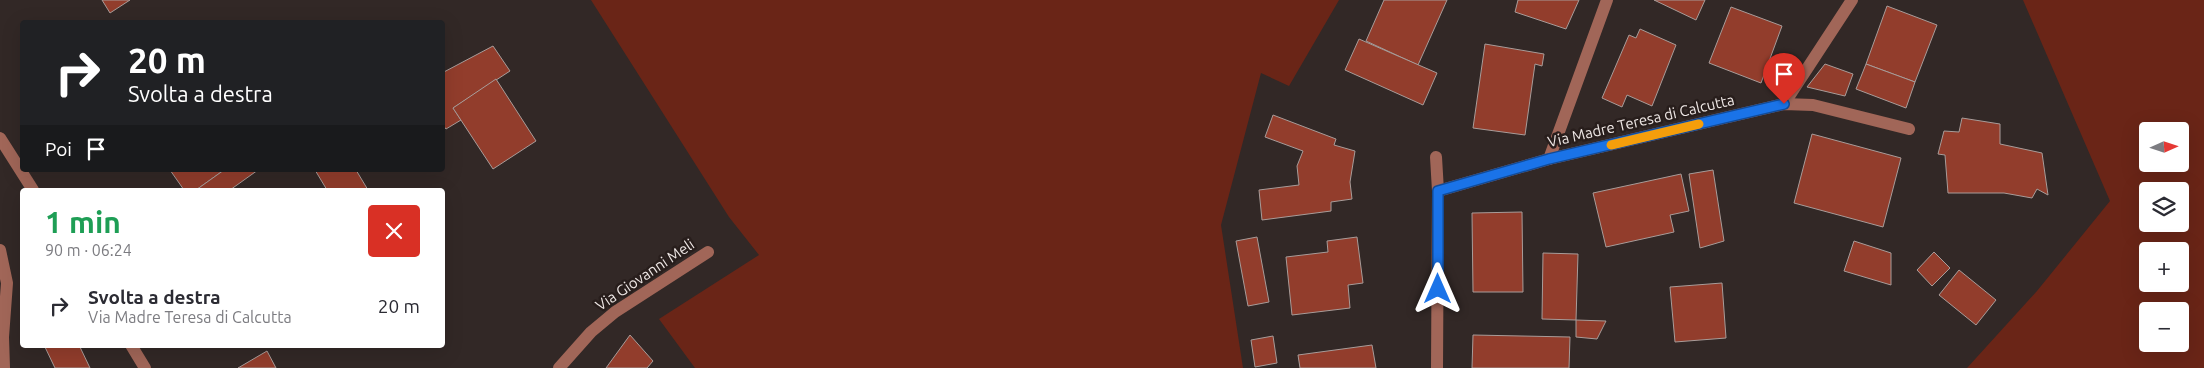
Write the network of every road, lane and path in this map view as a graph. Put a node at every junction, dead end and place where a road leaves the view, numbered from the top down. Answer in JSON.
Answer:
{"nodes":[{"id":1,"x":1607,"y":0,"type":"edge"},
{"id":2,"x":1852,"y":0,"type":"edge"},
{"id":3,"x":1784,"y":104,"type":"junction"},
{"id":4,"x":1909,"y":129,"type":"dead end"},
{"id":5,"x":0,"y":138,"type":"edge"},
{"id":6,"x":1436,"y":157,"type":"dead end"},
{"id":7,"x":1549,"y":159,"type":"junction"},
{"id":8,"x":20,"y":170,"type":"edge"},
{"id":9,"x":22,"y":172,"type":"edge"},
{"id":10,"x":32,"y":188,"type":"edge"},
{"id":11,"x":1438,"y":191,"type":"junction"},
{"id":12,"x":0,"y":250,"type":"edge"},
{"id":13,"x":708,"y":252,"type":"dead end"},
{"id":14,"x":133,"y":348,"type":"edge"},
{"id":15,"x":4,"y":368,"type":"edge"},
{"id":16,"x":144,"y":368,"type":"edge"},
{"id":17,"x":559,"y":368,"type":"edge"},
{"id":18,"x":1437,"y":368,"type":"edge"}],
"edges":[{"from":1,"to":7,"type":"street"},
{"from":2,"to":3,"type":"street"},
{"from":3,"to":4,"type":"street","name":"Via Madre Teresa di Calcutta"},
{"from":3,"to":7,"type":"street","name":"Via Madre Teresa di Calcutta"},
{"from":5,"to":8,"type":"street"},
{"from":6,"to":11,"type":"street"},
{"from":7,"to":11,"type":"street","name":"Via Madre Teresa di Calcutta"},
{"from":9,"to":10,"type":"street"},
{"from":11,"to":18,"type":"street"},
{"from":12,"to":15,"type":"street"},
{"from":13,"to":17,"type":"street","name":"Via Giovanni Meli"},
{"from":14,"to":16,"type":"street"}]}
